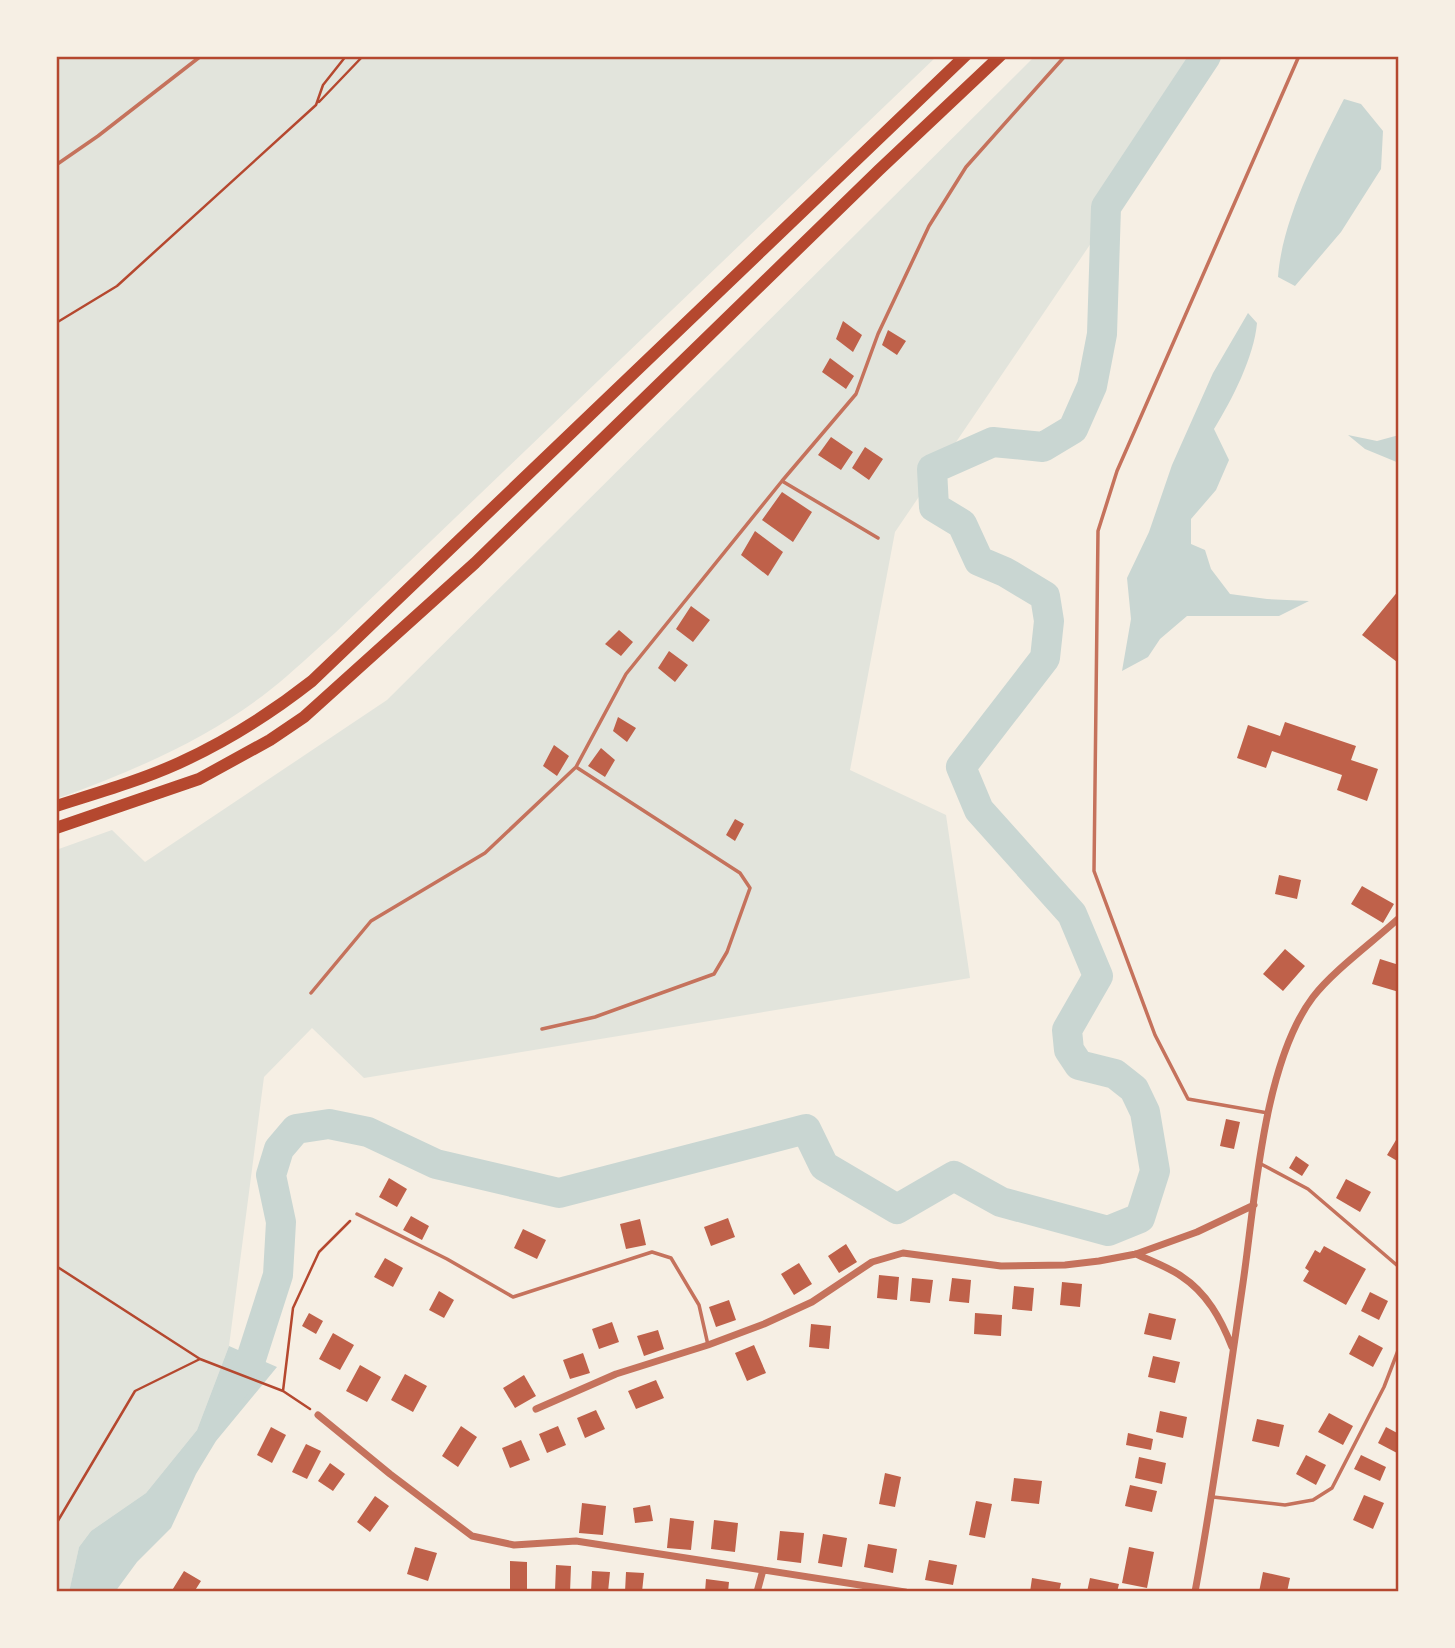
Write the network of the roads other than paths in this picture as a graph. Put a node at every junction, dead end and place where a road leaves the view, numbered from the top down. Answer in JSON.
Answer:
{"nodes":[{"id":1,"x":201,"y":56,"type":"edge"},
{"id":2,"x":965,"y":56,"type":"edge"},
{"id":3,"x":1000,"y":56,"type":"edge"},
{"id":4,"x":1065,"y":56,"type":"edge"},
{"id":5,"x":1300,"y":56,"type":"edge"},
{"id":6,"x":56,"y":165,"type":"edge"},
{"id":7,"x":782,"y":481,"type":"junction"},
{"id":8,"x":878,"y":538,"type":"dead end"},
{"id":9,"x":576,"y":767,"type":"junction"},
{"id":10,"x":56,"y":806,"type":"edge"},
{"id":11,"x":56,"y":828,"type":"edge"},
{"id":12,"x":1399,"y":919,"type":"edge"},
{"id":13,"x":311,"y":993,"type":"dead end"},
{"id":14,"x":542,"y":1030,"type":"dead end"},
{"id":15,"x":1269,"y":1113,"type":"junction"},
{"id":16,"x":1260,"y":1164,"type":"junction"},
{"id":17,"x":1254,"y":1205,"type":"junction"},
{"id":18,"x":357,"y":1214,"type":"road end"},
{"id":19,"x":1136,"y":1254,"type":"junction"},
{"id":20,"x":1399,"y":1267,"type":"edge"},
{"id":21,"x":708,"y":1345,"type":"junction"},
{"id":22,"x":1399,"y":1348,"type":"edge"},
{"id":23,"x":1234,"y":1349,"type":"junction"},
{"id":24,"x":536,"y":1409,"type":"dead end"},
{"id":25,"x":318,"y":1415,"type":"road end"},
{"id":26,"x":1213,"y":1497,"type":"junction"},
{"id":27,"x":763,"y":1570,"type":"junction"},
{"id":28,"x":757,"y":1592,"type":"edge"},
{"id":29,"x":905,"y":1592,"type":"edge"},
{"id":30,"x":1195,"y":1592,"type":"edge"}],
"edges":[{"from":1,"to":6,"type":"lane"},
{"from":2,"to":10,"type":"main road"},
{"from":3,"to":11,"type":"main road"},
{"from":4,"to":7,"type":"lane"},
{"from":5,"to":15,"type":"lane"},
{"from":7,"to":8,"type":"lane"},
{"from":7,"to":9,"type":"lane"},
{"from":9,"to":13,"type":"lane"},
{"from":9,"to":14,"type":"lane"},
{"from":12,"to":15,"type":"street"},
{"from":15,"to":16,"type":"street"},
{"from":16,"to":17,"type":"street"},
{"from":16,"to":20,"type":"lane"},
{"from":17,"to":19,"type":"street"},
{"from":17,"to":23,"type":"street"},
{"from":18,"to":21,"type":"lane"},
{"from":19,"to":21,"type":"street"},
{"from":19,"to":23,"type":"street"},
{"from":21,"to":24,"type":"street"},
{"from":22,"to":26,"type":"lane"},
{"from":23,"to":26,"type":"street"},
{"from":25,"to":27,"type":"street"},
{"from":26,"to":30,"type":"street"},
{"from":27,"to":28,"type":"street"},
{"from":27,"to":29,"type":"street"}]}
